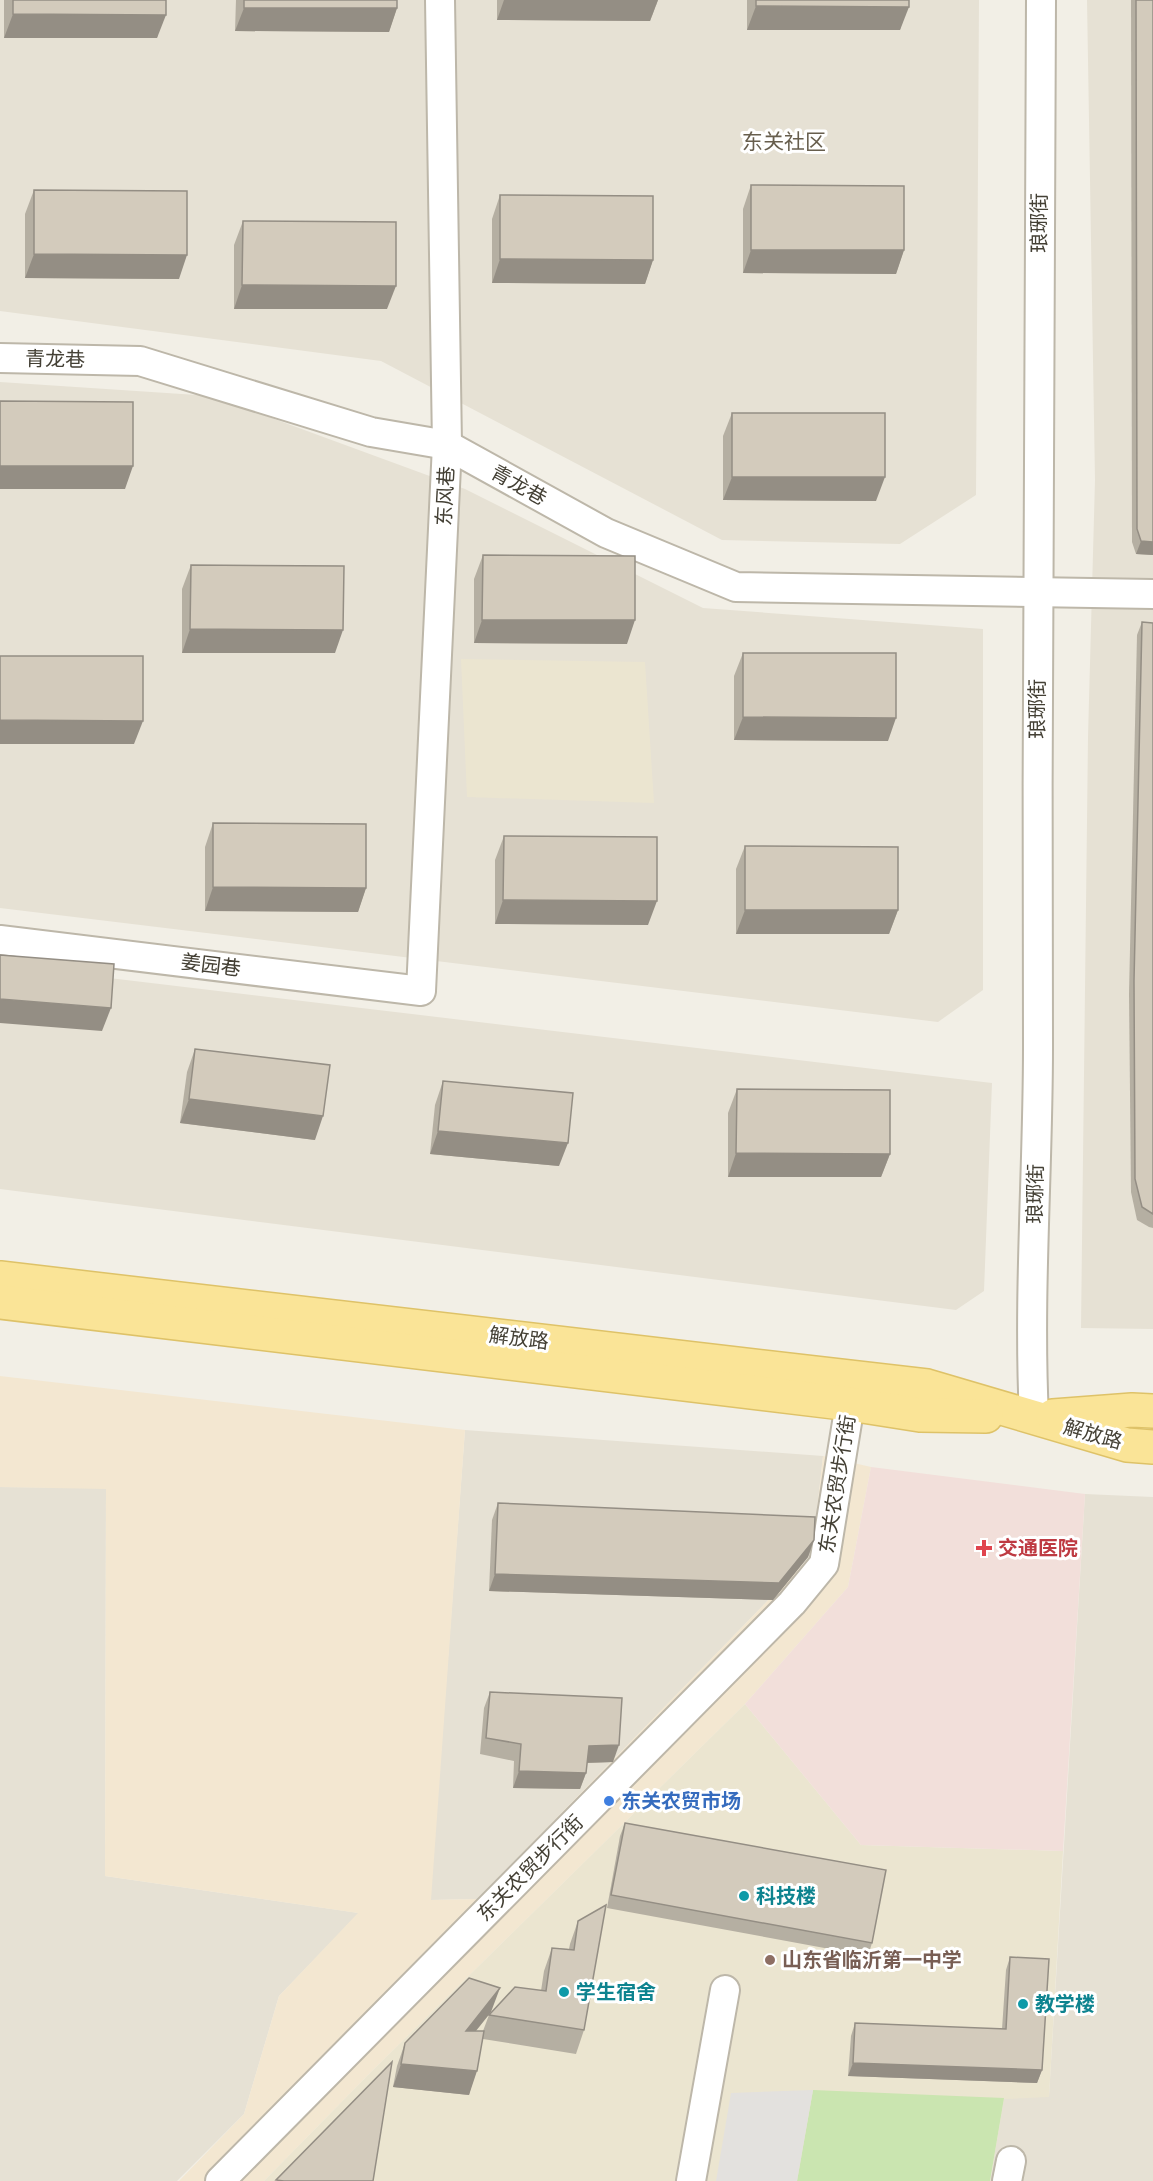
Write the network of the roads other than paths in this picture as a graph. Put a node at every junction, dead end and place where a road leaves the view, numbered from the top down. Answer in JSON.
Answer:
{"nodes":[{"id":1,"x":440,"y":0,"type":"edge"},
{"id":2,"x":1041,"y":0,"type":"edge"},
{"id":3,"x":0,"y":358,"type":"edge"},
{"id":4,"x":447,"y":445,"type":"junction"},
{"id":5,"x":1037,"y":591,"type":"junction"},
{"id":6,"x":1153,"y":594,"type":"edge"},
{"id":7,"x":0,"y":940,"type":"edge"},
{"id":8,"x":421,"y":991,"type":"joint"},
{"id":9,"x":0,"y":1278,"type":"edge"},
{"id":10,"x":0,"y":1302,"type":"edge"},
{"id":11,"x":850,"y":1404,"type":"junction"},
{"id":12,"x":1153,"y":1411,"type":"edge"},
{"id":13,"x":1034,"y":1417,"type":"junction"},
{"id":14,"x":1153,"y":1447,"type":"edge"},
{"id":15,"x":725,"y":1990,"type":"dead end"},
{"id":16,"x":220,"y":2181,"type":"edge"},
{"id":17,"x":691,"y":2181,"type":"edge"}],
"edges":[{"from":1,"to":4,"type":"street","name":"东风巷"},
{"from":2,"to":5,"type":"street","name":"琅琊街"},
{"from":3,"to":4,"type":"street","name":"青龙巷"},
{"from":4,"to":5,"type":"street","name":"青龙巷"},
{"from":4,"to":8,"type":"street","name":"东风巷"},
{"from":5,"to":6,"type":"street","name":"青龙巷"},
{"from":5,"to":13,"type":"street","name":"琅琊街"},
{"from":7,"to":8,"type":"street","name":"姜园巷"},
{"from":9,"to":13,"type":"main road","name":"解放路"},
{"from":10,"to":11,"type":"main road","name":"解放路"},
{"from":11,"to":13,"type":"main road","name":"解放路"},
{"from":11,"to":16,"type":"street","name":"东关农贸步行街"},
{"from":12,"to":13,"type":"main road","name":"解放路"},
{"from":13,"to":14,"type":"main road","name":"解放路"},
{"from":15,"to":17,"type":"street"}]}
